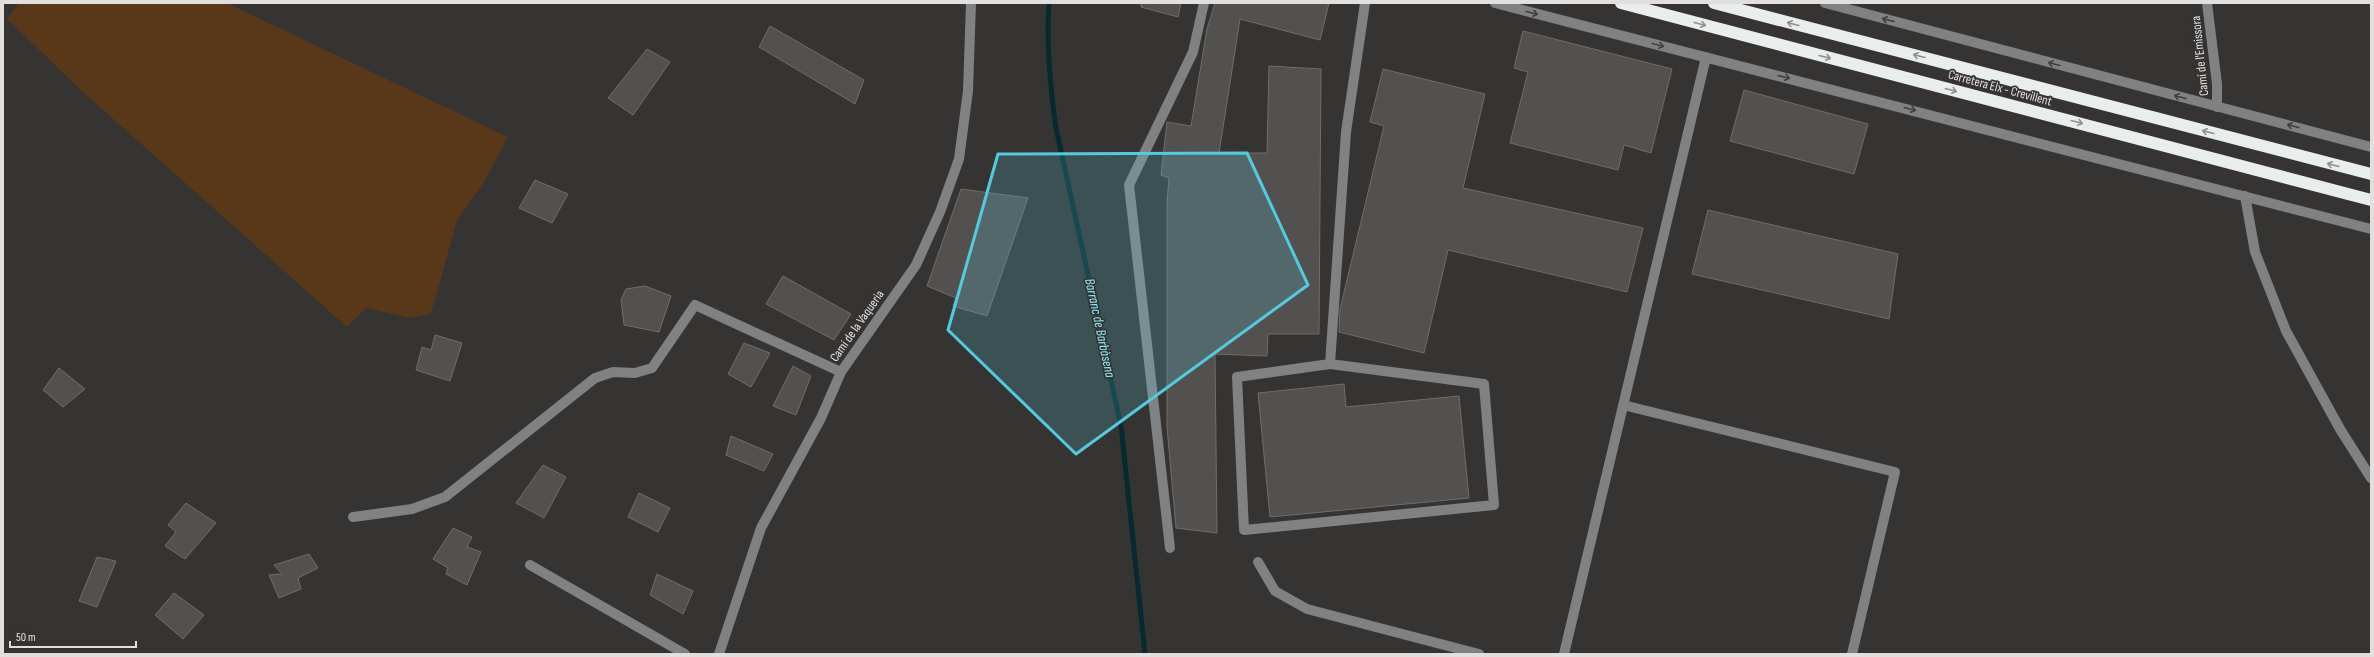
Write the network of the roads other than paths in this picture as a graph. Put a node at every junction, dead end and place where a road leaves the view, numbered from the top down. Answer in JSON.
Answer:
{"nodes":[{"id":1,"x":971,"y":3,"type":"edge"},
{"id":2,"x":1204,"y":3,"type":"edge"},
{"id":3,"x":1365,"y":3,"type":"edge"},
{"id":4,"x":1495,"y":3,"type":"edge"},
{"id":5,"x":1621,"y":3,"type":"edge"},
{"id":6,"x":1714,"y":3,"type":"edge"},
{"id":7,"x":2207,"y":3,"type":"edge"},
{"id":8,"x":1829,"y":4,"type":"edge"},
{"id":9,"x":1706,"y":57,"type":"junction"},
{"id":10,"x":2218,"y":107,"type":"junction"},
{"id":11,"x":2371,"y":147,"type":"edge"},
{"id":12,"x":2371,"y":174,"type":"edge"},
{"id":13,"x":2245,"y":196,"type":"junction"},
{"id":14,"x":2371,"y":200,"type":"edge"},
{"id":15,"x":2371,"y":229,"type":"edge"},
{"id":16,"x":1330,"y":364,"type":"junction"},
{"id":17,"x":841,"y":372,"type":"junction"},
{"id":18,"x":1623,"y":405,"type":"junction"},
{"id":19,"x":2371,"y":478,"type":"edge"},
{"id":20,"x":353,"y":517,"type":"dead end"},
{"id":21,"x":1170,"y":548,"type":"dead end"},
{"id":22,"x":1258,"y":562,"type":"dead end"},
{"id":23,"x":530,"y":565,"type":"dead end"},
{"id":24,"x":685,"y":654,"type":"edge"},
{"id":25,"x":719,"y":654,"type":"edge"},
{"id":26,"x":1479,"y":654,"type":"edge"},
{"id":27,"x":1564,"y":654,"type":"edge"},
{"id":28,"x":1852,"y":654,"type":"edge"}],
"edges":[{"from":1,"to":17,"type":"street","name":"Camí de la Vaqueria"},
{"from":2,"to":21,"type":"street"},
{"from":3,"to":16,"type":"street"},
{"from":4,"to":9,"type":"street","one_way":true},
{"from":5,"to":14,"type":"highway","name":"Carretera Elx - Crevillent","one_way":true},
{"from":12,"to":6,"type":"highway","name":"Carretera Elx - Crevillent","one_way":true},
{"from":7,"to":10,"type":"street","name":"Camí de l'Emissora"},
{"from":10,"to":8,"type":"street","one_way":true},
{"from":9,"to":13,"type":"street","one_way":true},
{"from":9,"to":18,"type":"street"},
{"from":11,"to":10,"type":"street","one_way":true},
{"from":13,"to":15,"type":"street"},
{"from":13,"to":19,"type":"street"},
{"from":16,"to":16,"type":"street"},
{"from":17,"to":20,"type":"street"},
{"from":17,"to":25,"type":"street","name":"Camí de la Vaqueria"},
{"from":18,"to":27,"type":"street"},
{"from":18,"to":28,"type":"street"},
{"from":22,"to":26,"type":"street"},
{"from":23,"to":24,"type":"street"}]}
